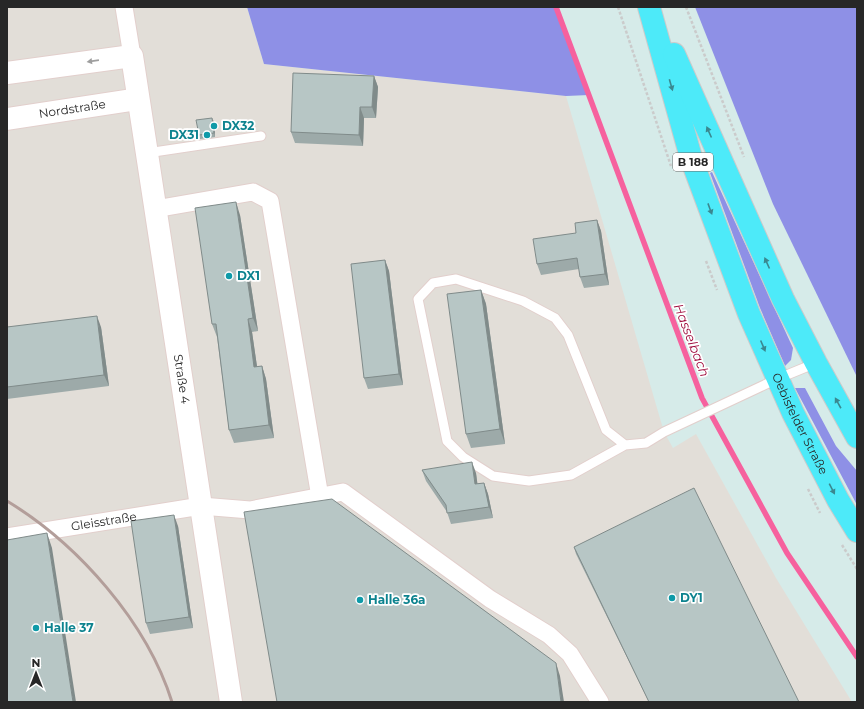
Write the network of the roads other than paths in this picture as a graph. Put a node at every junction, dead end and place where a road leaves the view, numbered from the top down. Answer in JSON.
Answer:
{"nodes":[{"id":1,"x":124,"y":7,"type":"edge"},
{"id":2,"x":649,"y":7,"type":"edge"},
{"id":3,"x":652,"y":7,"type":"edge"},
{"id":4,"x":132,"y":56,"type":"junction"},
{"id":5,"x":7,"y":73,"type":"edge"},
{"id":6,"x":138,"y":99,"type":"junction"},
{"id":7,"x":7,"y":120,"type":"edge"},
{"id":8,"x":261,"y":136,"type":"dead end"},
{"id":9,"x":147,"y":153,"type":"junction"},
{"id":10,"x":155,"y":209,"type":"junction"},
{"id":11,"x":816,"y":363,"type":"junction"},
{"id":12,"x":777,"y":379,"type":"junction"},
{"id":13,"x":857,"y":437,"type":"edge"},
{"id":14,"x":625,"y":445,"type":"junction"},
{"id":15,"x":320,"y":497,"type":"junction"},
{"id":16,"x":201,"y":506,"type":"junction"},
{"id":17,"x":857,"y":530,"type":"edge"},
{"id":18,"x":7,"y":537,"type":"edge"},
{"id":19,"x":231,"y":702,"type":"edge"},
{"id":20,"x":600,"y":702,"type":"edge"}],
"edges":[{"from":1,"to":4,"type":"street"},
{"from":2,"to":12,"type":"main road","name":"Oebisfelder Straße","number":"B 188","one_way":true},
{"from":11,"to":3,"type":"main road","number":"B 188","one_way":true},
{"from":4,"to":5,"type":"street","one_way":true},
{"from":4,"to":6,"type":"street","name":"Straße 4"},
{"from":6,"to":7,"type":"street","name":"Nordstraße"},
{"from":6,"to":9,"type":"street","name":"Straße 4"},
{"from":8,"to":9,"type":"lane"},
{"from":9,"to":10,"type":"street","name":"Straße 4"},
{"from":10,"to":15,"type":"street"},
{"from":10,"to":16,"type":"street","name":"Straße 4"},
{"from":11,"to":12,"type":"lane"},
{"from":13,"to":11,"type":"main road","number":"B 188","one_way":true},
{"from":12,"to":14,"type":"lane"},
{"from":12,"to":17,"type":"main road","name":"Oebisfelder Straße","number":"B 188","one_way":true},
{"from":14,"to":14,"type":"lane"},
{"from":15,"to":16,"type":"street","name":"Gleisstraße"},
{"from":15,"to":20,"type":"street","name":"Gleisstraße"},
{"from":16,"to":18,"type":"street","name":"Gleisstraße"},
{"from":16,"to":19,"type":"street","name":"Straße 4"}]}
